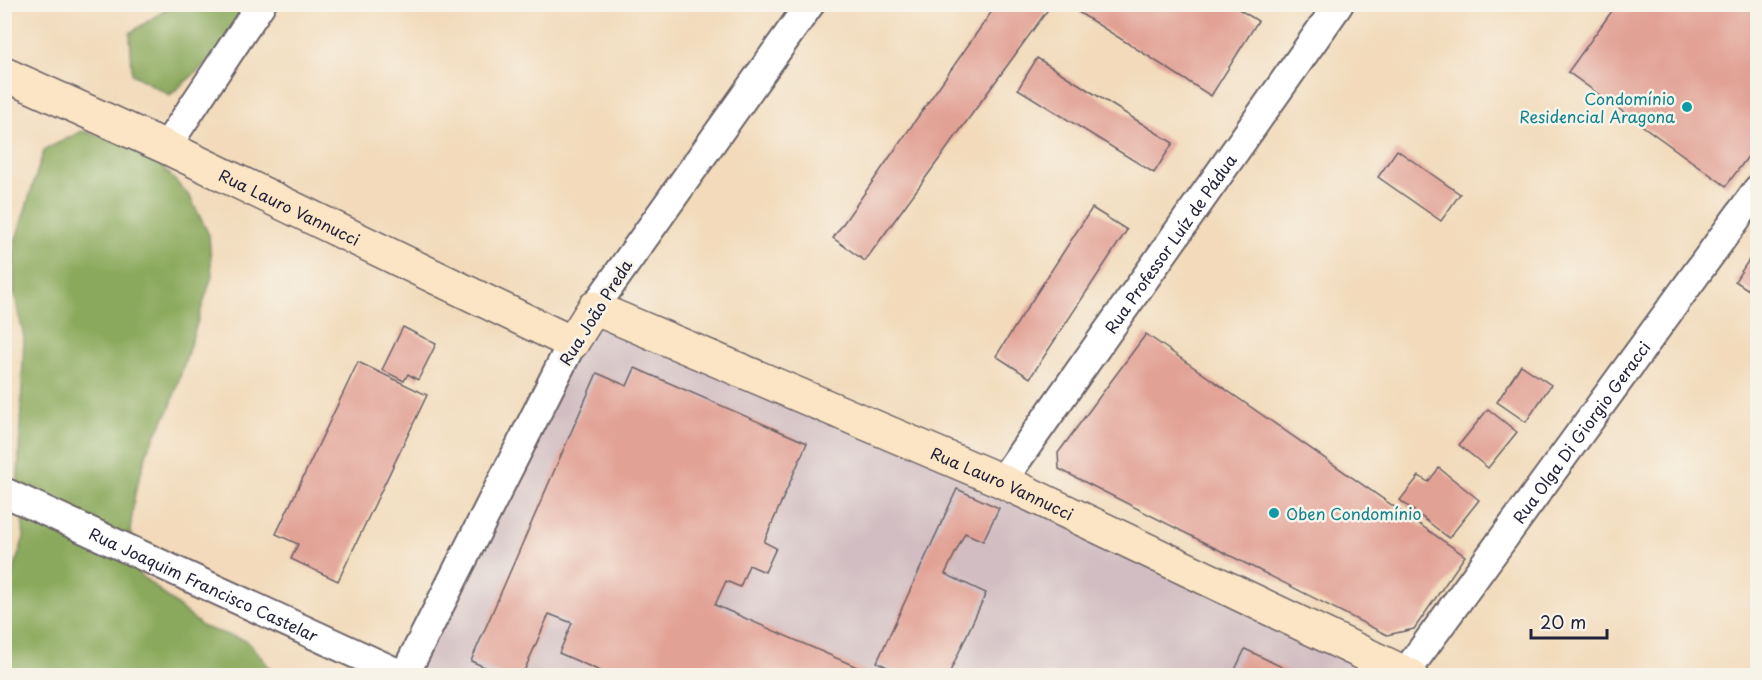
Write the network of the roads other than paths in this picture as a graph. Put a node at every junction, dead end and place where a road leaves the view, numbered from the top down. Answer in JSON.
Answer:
{"nodes":[{"id":1,"x":261,"y":4,"type":"edge"},
{"id":2,"x":810,"y":4,"type":"edge"},
{"id":3,"x":1339,"y":4,"type":"edge"},
{"id":4,"x":4,"y":74,"type":"edge"},
{"id":5,"x":166,"y":147,"type":"junction"},
{"id":6,"x":1758,"y":189,"type":"edge"},
{"id":7,"x":594,"y":308,"type":"junction"},
{"id":8,"x":572,"y":343,"type":"junction"},
{"id":9,"x":1002,"y":481,"type":"junction"},
{"id":10,"x":4,"y":492,"type":"edge"},
{"id":11,"x":1406,"y":674,"type":"edge"},
{"id":12,"x":404,"y":675,"type":"edge"}],
"edges":[{"from":1,"to":5,"type":"street"},
{"from":2,"to":7,"type":"street","name":"Rua João Preda"},
{"from":3,"to":9,"type":"street","name":"Rua Professor Luíz de Pádua"},
{"from":4,"to":5,"type":"street","name":"Rua Lauro Vannucci"},
{"from":5,"to":8,"type":"street","name":"Rua Lauro Vannucci"},
{"from":6,"to":11,"type":"street","name":"Rua Olga Di Giorgio Geracci"},
{"from":7,"to":8,"type":"street","name":"Rua João Preda"},
{"from":7,"to":9,"type":"street","name":"Rua Lauro Vannucci"},
{"from":8,"to":12,"type":"street","name":"Rua João Preda"},
{"from":9,"to":11,"type":"street","name":"Rua Lauro Vannucci"},
{"from":10,"to":12,"type":"street","name":"Rua Joaquim Francisco Castelar"}]}
